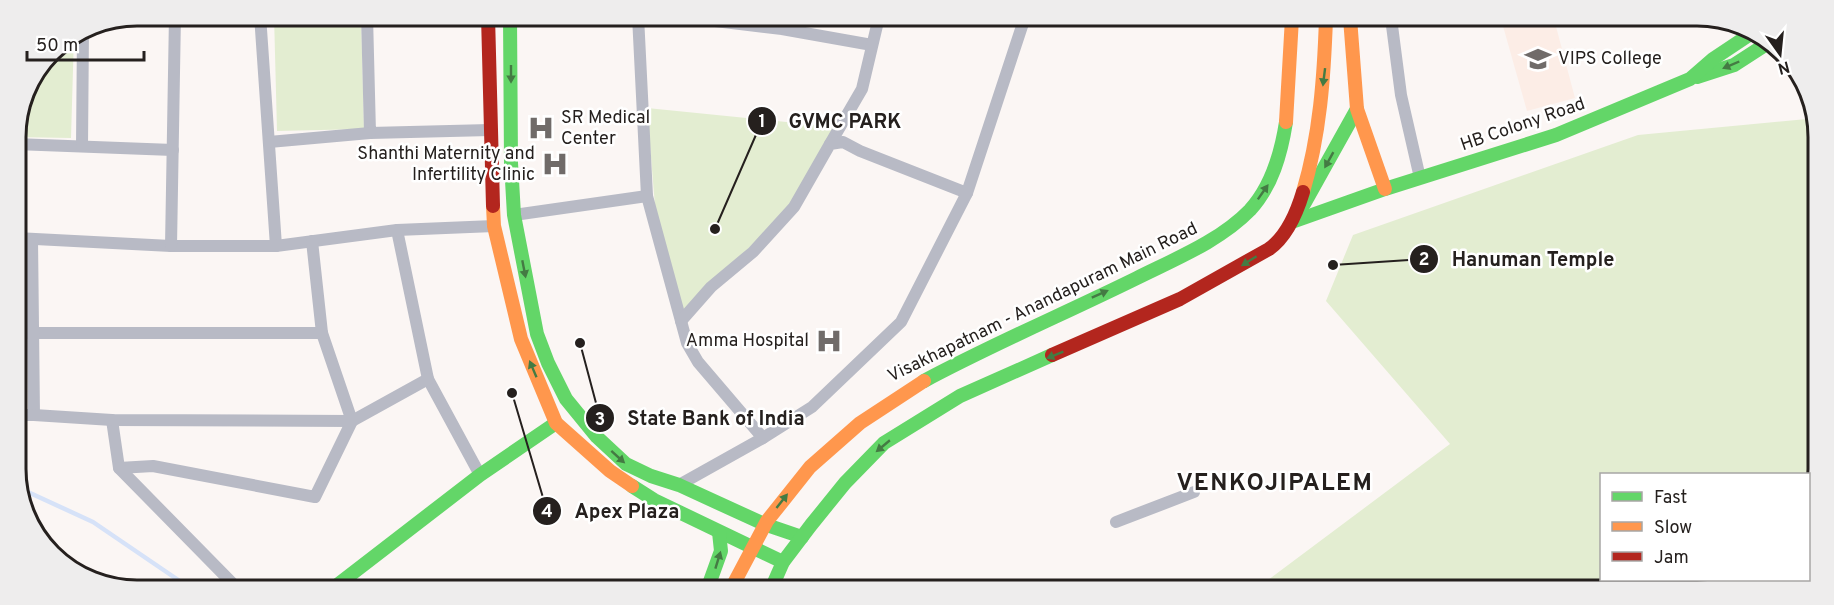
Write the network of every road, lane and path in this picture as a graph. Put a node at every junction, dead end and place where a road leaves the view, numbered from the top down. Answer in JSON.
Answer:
{"nodes":[{"id":1,"x":175,"y":26,"type":"edge"},
{"id":2,"x":261,"y":26,"type":"edge"},
{"id":3,"x":367,"y":26,"type":"edge"},
{"id":4,"x":488,"y":26,"type":"edge"},
{"id":5,"x":510,"y":26,"type":"edge"},
{"id":6,"x":638,"y":26,"type":"edge"},
{"id":7,"x":757,"y":26,"type":"edge"},
{"id":8,"x":877,"y":26,"type":"edge"},
{"id":9,"x":1022,"y":26,"type":"edge"},
{"id":10,"x":1291,"y":26,"type":"edge"},
{"id":11,"x":1326,"y":26,"type":"edge"},
{"id":12,"x":1351,"y":26,"type":"edge"},
{"id":13,"x":1394,"y":26,"type":"edge"},
{"id":14,"x":1746,"y":37,"type":"edge"},
{"id":15,"x":83,"y":39,"type":"edge"},
{"id":16,"x":872,"y":45,"type":"junction"},
{"id":17,"x":1763,"y":47,"type":"edge"},
{"id":18,"x":1690,"y":79,"type":"junction"},
{"id":19,"x":1357,"y":108,"type":"junction"},
{"id":20,"x":490,"y":130,"type":"junction"},
{"id":21,"x":370,"y":133,"type":"junction"},
{"id":22,"x":269,"y":142,"type":"junction"},
{"id":23,"x":26,"y":144,"type":"edge"},
{"id":24,"x":830,"y":144,"type":"junction"},
{"id":25,"x":82,"y":146,"type":"junction"},
{"id":26,"x":173,"y":150,"type":"junction"},
{"id":27,"x":1420,"y":178,"type":"junction"},
{"id":28,"x":1384,"y":189,"type":"junction"},
{"id":29,"x":967,"y":193,"type":"junction"},
{"id":30,"x":647,"y":196,"type":"junction"},
{"id":31,"x":514,"y":215,"type":"junction"},
{"id":32,"x":1292,"y":222,"type":"junction"},
{"id":33,"x":494,"y":226,"type":"junction"},
{"id":34,"x":397,"y":230,"type":"junction"},
{"id":35,"x":26,"y":238,"type":"edge"},
{"id":36,"x":32,"y":238,"type":"junction"},
{"id":37,"x":312,"y":241,"type":"junction"},
{"id":38,"x":171,"y":246,"type":"junction"},
{"id":39,"x":276,"y":246,"type":"junction"},
{"id":40,"x":681,"y":321,"type":"junction"},
{"id":41,"x":26,"y":333,"type":"edge"},
{"id":42,"x":34,"y":333,"type":"junction"},
{"id":43,"x":322,"y":333,"type":"junction"},
{"id":44,"x":428,"y":379,"type":"junction"},
{"id":45,"x":26,"y":415,"type":"edge"},
{"id":46,"x":34,"y":415,"type":"junction"},
{"id":47,"x":112,"y":420,"type":"junction"},
{"id":48,"x":352,"y":421,"type":"junction"},
{"id":49,"x":556,"y":423,"type":"junction"},
{"id":50,"x":763,"y":438,"type":"junction"},
{"id":51,"x":119,"y":468,"type":"junction"},
{"id":52,"x":480,"y":475,"type":"junction"},
{"id":53,"x":679,"y":485,"type":"junction"},
{"id":54,"x":1194,"y":492,"type":"dead end"},
{"id":55,"x":1116,"y":522,"type":"dead end"},
{"id":56,"x":764,"y":524,"type":"junction"},
{"id":57,"x":719,"y":532,"type":"junction"},
{"id":58,"x":802,"y":537,"type":"junction"},
{"id":59,"x":751,"y":548,"type":"junction"},
{"id":60,"x":783,"y":562,"type":"junction"},
{"id":61,"x":229,"y":580,"type":"edge"},
{"id":62,"x":344,"y":580,"type":"edge"},
{"id":63,"x":711,"y":580,"type":"edge"},
{"id":64,"x":736,"y":580,"type":"edge"},
{"id":65,"x":775,"y":580,"type":"edge"}],
"edges":[{"from":1,"to":26,"type":"street"},
{"from":2,"to":22,"type":"street"},
{"from":3,"to":21,"type":"street"},
{"from":4,"to":20,"type":"street"},
{"from":5,"to":31,"type":"street","one_way":true},
{"from":6,"to":30,"type":"street"},
{"from":7,"to":16,"type":"street"},
{"from":8,"to":16,"type":"street"},
{"from":9,"to":29,"type":"street"},
{"from":56,"to":10,"type":"street","name":"Visakhapatnam - Anandapuram Main Road","one_way":true},
{"from":11,"to":32,"type":"street","one_way":true},
{"from":12,"to":19,"type":"street"},
{"from":13,"to":27,"type":"street"},
{"from":14,"to":18,"type":"street","name":"HB Colony Road"},
{"from":15,"to":25,"type":"street"},
{"from":16,"to":24,"type":"street"},
{"from":17,"to":18,"type":"street","one_way":true},
{"from":18,"to":27,"type":"street","name":"HB Colony Road"},
{"from":19,"to":28,"type":"street"},
{"from":19,"to":32,"type":"street","one_way":true},
{"from":20,"to":21,"type":"street"},
{"from":20,"to":33,"type":"street"},
{"from":21,"to":22,"type":"street"},
{"from":22,"to":39,"type":"street"},
{"from":23,"to":25,"type":"street"},
{"from":24,"to":29,"type":"street"},
{"from":24,"to":40,"type":"street"},
{"from":25,"to":26,"type":"street"},
{"from":26,"to":38,"type":"street"},
{"from":27,"to":28,"type":"street","name":"HB Colony Road"},
{"from":28,"to":32,"type":"street","name":"HB Colony Road"},
{"from":29,"to":50,"type":"street"},
{"from":30,"to":31,"type":"street"},
{"from":30,"to":40,"type":"street"},
{"from":31,"to":53,"type":"street","one_way":true},
{"from":32,"to":58,"type":"street","one_way":true},
{"from":33,"to":34,"type":"street"},
{"from":49,"to":33,"type":"street","one_way":true},
{"from":34,"to":37,"type":"street"},
{"from":34,"to":44,"type":"street"},
{"from":35,"to":36,"type":"street"},
{"from":36,"to":38,"type":"street"},
{"from":36,"to":42,"type":"street"},
{"from":37,"to":39,"type":"street"},
{"from":37,"to":43,"type":"street"},
{"from":38,"to":39,"type":"street"},
{"from":40,"to":50,"type":"street"},
{"from":41,"to":42,"type":"street"},
{"from":42,"to":43,"type":"street"},
{"from":42,"to":46,"type":"street"},
{"from":43,"to":48,"type":"street"},
{"from":44,"to":48,"type":"street"},
{"from":44,"to":52,"type":"street"},
{"from":45,"to":46,"type":"street"},
{"from":46,"to":47,"type":"street"},
{"from":47,"to":48,"type":"street"},
{"from":47,"to":51,"type":"street"},
{"from":48,"to":51,"type":"street"},
{"from":49,"to":52,"type":"street"},
{"from":49,"to":57,"type":"street"},
{"from":50,"to":53,"type":"street"},
{"from":51,"to":61,"type":"street"},
{"from":52,"to":62,"type":"street"},
{"from":53,"to":56,"type":"street"},
{"from":54,"to":55,"type":"street"},
{"from":56,"to":58,"type":"street"},
{"from":56,"to":59,"type":"street","name":"Visakhapatnam - Anandapuram Main Road"},
{"from":57,"to":59,"type":"street"},
{"from":63,"to":57,"type":"street","one_way":true},
{"from":58,"to":60,"type":"street"},
{"from":59,"to":60,"type":"street"},
{"from":59,"to":64,"type":"street","name":"Visakhapatnam - Anandapuram Main Road"},
{"from":60,"to":65,"type":"street"}]}
